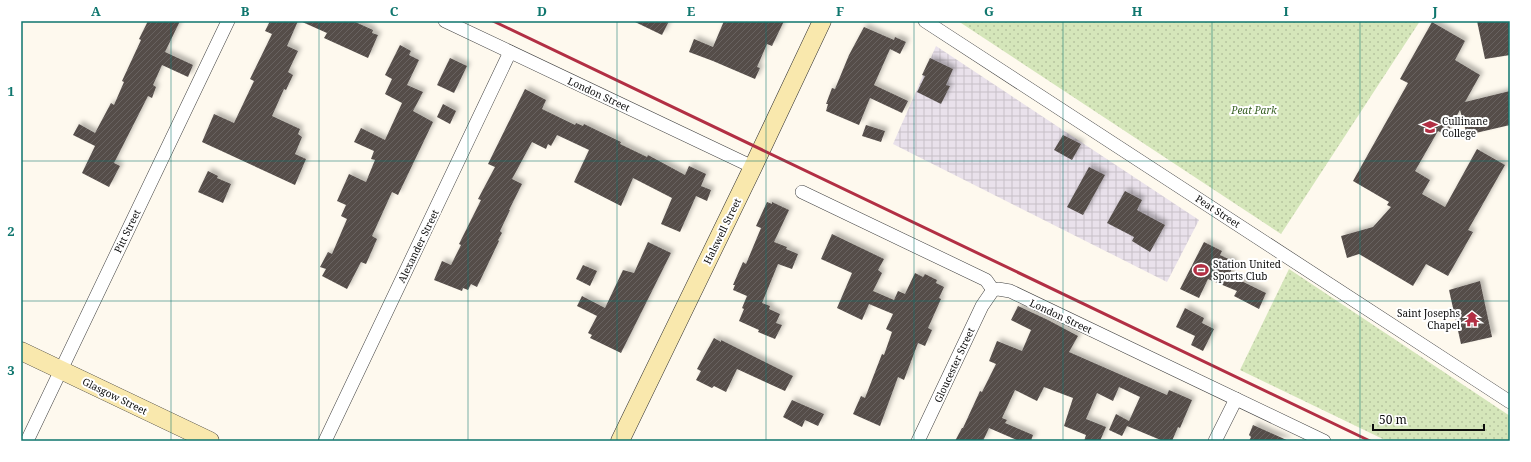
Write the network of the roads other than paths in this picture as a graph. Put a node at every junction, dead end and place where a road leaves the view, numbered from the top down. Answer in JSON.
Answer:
{"nodes":[{"id":1,"x":228,"y":21,"type":"edge"},
{"id":2,"x":445,"y":21,"type":"edge"},
{"id":3,"x":822,"y":21,"type":"edge"},
{"id":4,"x":925,"y":21,"type":"edge"},
{"id":5,"x":510,"y":52,"type":"junction"},
{"id":6,"x":753,"y":167,"type":"junction"},
{"id":7,"x":802,"y":192,"type":"dead end"},
{"id":8,"x":993,"y":290,"type":"junction"},
{"id":9,"x":21,"y":351,"type":"edge"},
{"id":10,"x":61,"y":370,"type":"junction"},
{"id":11,"x":1236,"y":399,"type":"junction"},
{"id":12,"x":1510,"y":402,"type":"edge"},
{"id":13,"x":27,"y":441,"type":"edge"},
{"id":14,"x":210,"y":441,"type":"edge"},
{"id":15,"x":325,"y":441,"type":"edge"},
{"id":16,"x":620,"y":441,"type":"edge"},
{"id":17,"x":918,"y":441,"type":"edge"},
{"id":18,"x":1215,"y":441,"type":"edge"},
{"id":19,"x":1324,"y":441,"type":"edge"}],
"edges":[{"from":1,"to":10,"type":"street","name":"Pitt Street"},
{"from":2,"to":5,"type":"street","name":"London Street"},
{"from":3,"to":6,"type":"street","name":"Halswell Street"},
{"from":4,"to":12,"type":"street","name":"Peat Street"},
{"from":5,"to":6,"type":"street","name":"London Street"},
{"from":5,"to":15,"type":"street","name":"Alexander Street"},
{"from":6,"to":16,"type":"street","name":"Halswell Street"},
{"from":7,"to":8,"type":"street"},
{"from":8,"to":11,"type":"street","name":"London Street"},
{"from":8,"to":17,"type":"street","name":"Gloucester Street"},
{"from":9,"to":10,"type":"street","name":"Glasgow Street"},
{"from":10,"to":13,"type":"street","name":"Pitt Street"},
{"from":10,"to":14,"type":"street","name":"Glasgow Street"},
{"from":11,"to":18,"type":"street"},
{"from":11,"to":19,"type":"street","name":"London Street"}]}
